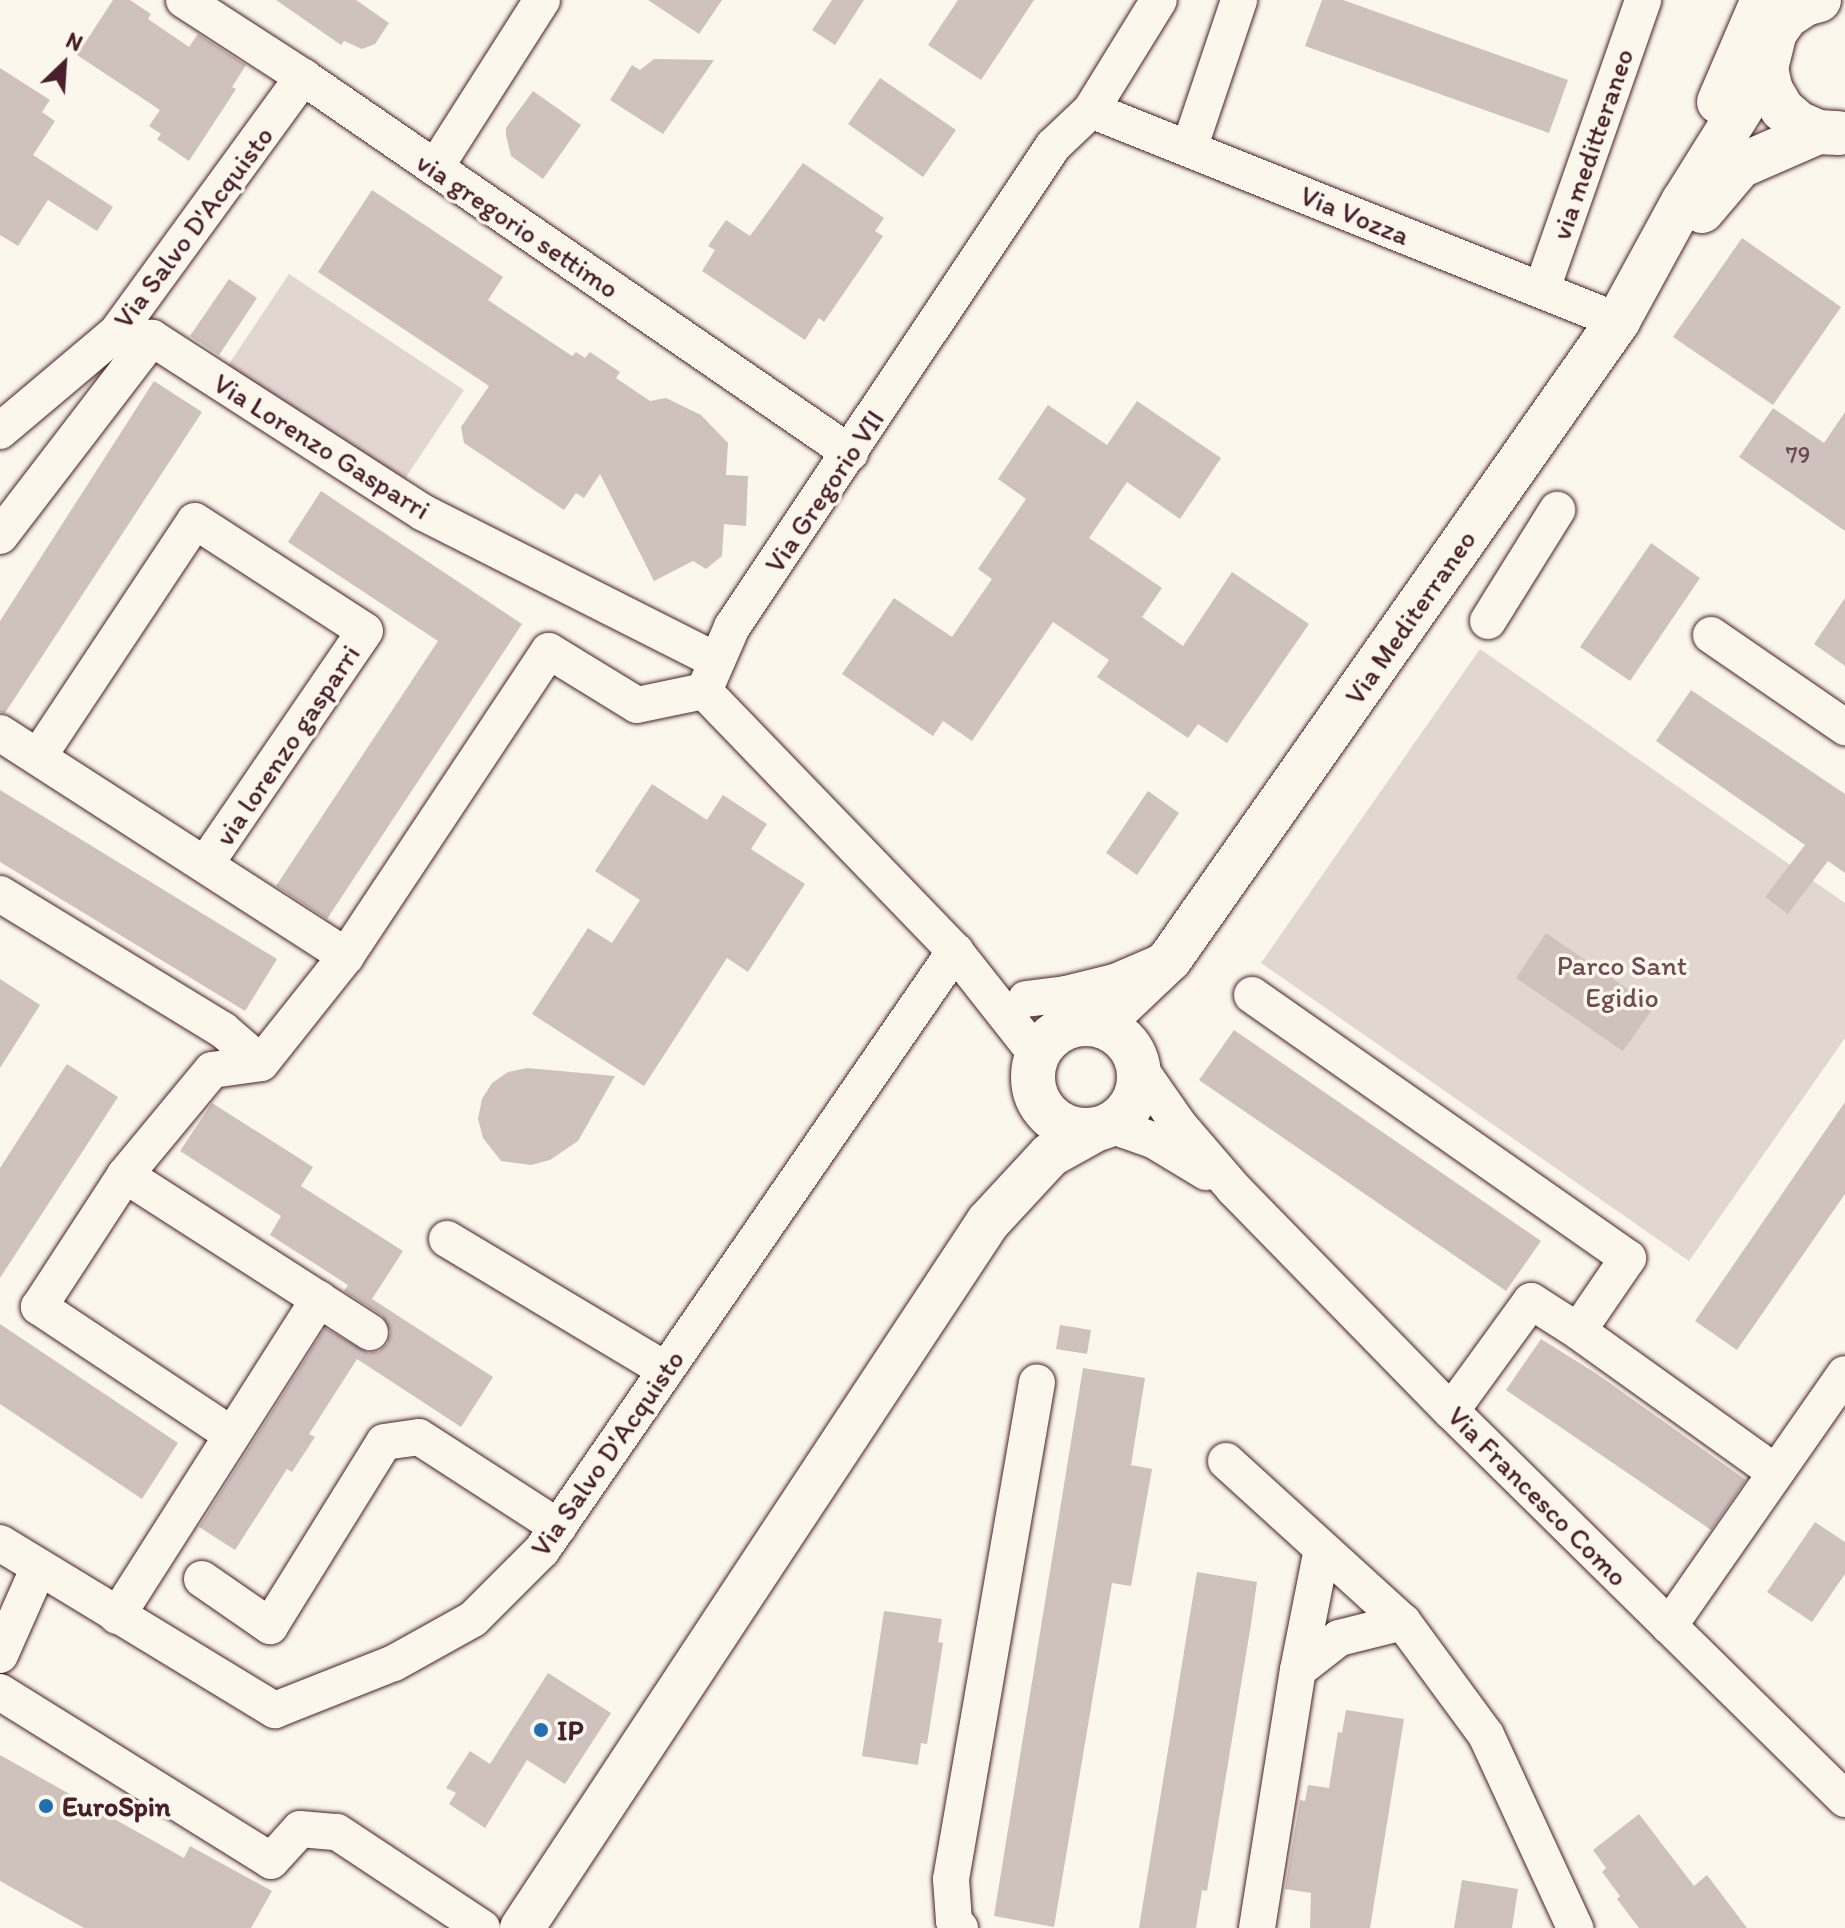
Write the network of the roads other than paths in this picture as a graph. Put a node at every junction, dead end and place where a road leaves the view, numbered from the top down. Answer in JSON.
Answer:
{"nodes":[{"id":1,"x":184,"y":0,"type":"edge"},
{"id":2,"x":542,"y":0,"type":"edge"},
{"id":3,"x":1159,"y":0,"type":"edge"},
{"id":4,"x":1239,"y":0,"type":"edge"},
{"id":5,"x":1643,"y":0,"type":"edge"},
{"id":6,"x":1791,"y":4,"type":"edge"},
{"id":7,"x":1766,"y":69,"type":"junction"},
{"id":8,"x":303,"y":77,"type":"junction"},
{"id":9,"x":1091,"y":110,"type":"junction"},
{"id":10,"x":1838,"y":133,"type":"edge"},
{"id":11,"x":1189,"y":149,"type":"junction"},
{"id":12,"x":435,"y":168,"type":"junction"},
{"id":13,"x":1646,"y":272,"type":"junction"},
{"id":14,"x":1542,"y":289,"type":"junction"},
{"id":15,"x":1618,"y":321,"type":"junction"},
{"id":16,"x":0,"y":431,"type":"edge"},
{"id":17,"x":850,"y":453,"type":"junction"},
{"id":18,"x":1557,"y":510,"type":"dead end"},
{"id":19,"x":0,"y":536,"type":"edge"},
{"id":20,"x":1488,"y":621,"type":"dead end"},
{"id":21,"x":1711,"y":635,"type":"dead end"},
{"id":22,"x":710,"y":676,"type":"junction"},
{"id":23,"x":1845,"y":727,"type":"edge"},
{"id":24,"x":0,"y":733,"type":"edge"},
{"id":25,"x":38,"y":757,"type":"junction"},
{"id":26,"x":205,"y":865,"type":"junction"},
{"id":27,"x":0,"y":894,"type":"edge"},
{"id":28,"x":955,"y":951,"type":"junction"},
{"id":29,"x":346,"y":956,"type":"junction"},
{"id":30,"x":1170,"y":959,"type":"junction"},
{"id":31,"x":1252,"y":995,"type":"dead end"},
{"id":32,"x":1026,"y":999,"type":"junction"},
{"id":33,"x":1083,"y":1023,"type":"junction"},
{"id":34,"x":1037,"y":1055,"type":"junction"},
{"id":35,"x":1138,"y":1062,"type":"junction"},
{"id":36,"x":261,"y":1063,"type":"junction"},
{"id":37,"x":1038,"y":1101,"type":"junction"},
{"id":38,"x":1103,"y":1127,"type":"junction"},
{"id":39,"x":125,"y":1175,"type":"junction"},
{"id":40,"x":1235,"y":1190,"type":"junction"},
{"id":41,"x":988,"y":1222,"type":"junction"},
{"id":42,"x":447,"y":1239,"type":"dead end"},
{"id":43,"x":319,"y":1299,"type":"junction"},
{"id":44,"x":1578,"y":1331,"type":"junction"},
{"id":45,"x":370,"y":1332,"type":"dead end"},
{"id":46,"x":666,"y":1370,"type":"junction"},
{"id":47,"x":1845,"y":1374,"type":"edge"},
{"id":48,"x":1037,"y":1382,"type":"dead end"},
{"id":49,"x":1451,"y":1411,"type":"junction"},
{"id":50,"x":232,"y":1435,"type":"junction"},
{"id":51,"x":1226,"y":1461,"type":"dead end"},
{"id":52,"x":1775,"y":1472,"type":"junction"},
{"id":53,"x":558,"y":1527,"type":"junction"},
{"id":54,"x":0,"y":1543,"type":"edge"},
{"id":55,"x":1322,"y":1549,"type":"junction"},
{"id":56,"x":39,"y":1567,"type":"junction"},
{"id":57,"x":202,"y":1579,"type":"dead end"},
{"id":58,"x":117,"y":1616,"type":"junction"},
{"id":59,"x":1403,"y":1622,"type":"junction"},
{"id":60,"x":1669,"y":1626,"type":"junction"},
{"id":61,"x":0,"y":1655,"type":"edge"},
{"id":62,"x":1298,"y":1670,"type":"junction"},
{"id":63,"x":0,"y":1692,"type":"edge"},
{"id":64,"x":1840,"y":1783,"type":"edge"},
{"id":65,"x":482,"y":1928,"type":"edge"},
{"id":66,"x":522,"y":1928,"type":"edge"},
{"id":67,"x":960,"y":1928,"type":"edge"},
{"id":68,"x":1257,"y":1928,"type":"edge"},
{"id":69,"x":1575,"y":1928,"type":"edge"}],
"edges":[{"from":1,"to":8,"type":"street","name":"via gregorio settimo"},
{"from":2,"to":12,"type":"street"},
{"from":3,"to":9,"type":"street","name":"Via Gregorio VII"},
{"from":4,"to":11,"type":"street"},
{"from":5,"to":14,"type":"street","name":"via meditteraneo"},
{"from":6,"to":7,"type":"main road","name":"Via Mediterraneo"},
{"from":6,"to":13,"type":"main road","name":"Via Mediterraneo"},
{"from":7,"to":10,"type":"main road"},
{"from":7,"to":13,"type":"main road","name":"Via Mediterraneo"},
{"from":8,"to":12,"type":"street","name":"via gregorio settimo"},
{"from":8,"to":16,"type":"street","name":"Via Salvo D'Acquisto"},
{"from":9,"to":11,"type":"street","name":"Via Vozza"},
{"from":9,"to":17,"type":"street","name":"Via Gregorio VII"},
{"from":10,"to":13,"type":"main road","name":"Via Mediterraneo"},
{"from":11,"to":14,"type":"street","name":"Via Vozza"},
{"from":12,"to":17,"type":"street","name":"via gregorio settimo"},
{"from":13,"to":15,"type":"main road","name":"Via Mediterraneo"},
{"from":14,"to":15,"type":"street","name":"Via Vozza"},
{"from":15,"to":30,"type":"main road","name":"Via Mediterraneo"},
{"from":17,"to":22,"type":"street","name":"Via Gregorio VII"},
{"from":18,"to":20,"type":"street"},
{"from":19,"to":22,"type":"street","name":"Via Lorenzo Gasparri"},
{"from":21,"to":23,"type":"street"},
{"from":22,"to":28,"type":"street"},
{"from":22,"to":29,"type":"street"},
{"from":24,"to":25,"type":"street","name":"via lorenzo gasparri"},
{"from":25,"to":26,"type":"street","name":"via lorenzo gasparri"},
{"from":25,"to":26,"type":"street","name":"via lorenzo gasparri"},
{"from":26,"to":29,"type":"street","name":"via lorenzo gasparri"},
{"from":27,"to":36,"type":"street"},
{"from":28,"to":32,"type":"street"},
{"from":28,"to":34,"type":"street"},
{"from":28,"to":46,"type":"street","name":"Via Salvo D'Acquisto"},
{"from":29,"to":36,"type":"street"},
{"from":30,"to":32,"type":"street"},
{"from":30,"to":33,"type":"main road","name":"Via Mediterraneo"},
{"from":30,"to":35,"type":"main road","name":"Via Mediterraneo"},
{"from":31,"to":44,"type":"street"},
{"from":32,"to":33,"type":"street"},
{"from":33,"to":34,"type":"main road"},
{"from":33,"to":35,"type":"main road"},
{"from":34,"to":37,"type":"main road"},
{"from":35,"to":38,"type":"main road"},
{"from":35,"to":40,"type":"street","name":"Via Francesco Como"},
{"from":36,"to":39,"type":"street"},
{"from":37,"to":38,"type":"main road"},
{"from":37,"to":41,"type":"main road"},
{"from":38,"to":40,"type":"street","name":"Via Francesco Como"},
{"from":38,"to":41,"type":"main road"},
{"from":39,"to":43,"type":"street"},
{"from":39,"to":50,"type":"street"},
{"from":40,"to":49,"type":"street","name":"Via Francesco Como"},
{"from":41,"to":66,"type":"main road"},
{"from":42,"to":46,"type":"street"},
{"from":43,"to":45,"type":"street"},
{"from":43,"to":50,"type":"street"},
{"from":44,"to":49,"type":"street"},
{"from":44,"to":52,"type":"street"},
{"from":46,"to":53,"type":"street","name":"Via Salvo D'Acquisto"},
{"from":47,"to":52,"type":"street"},
{"from":48,"to":67,"type":"street"},
{"from":49,"to":60,"type":"street","name":"Via Francesco Como"},
{"from":50,"to":58,"type":"street"},
{"from":51,"to":55,"type":"street"},
{"from":52,"to":60,"type":"street"},
{"from":53,"to":57,"type":"street"},
{"from":53,"to":58,"type":"street","name":"Via Salvo D'Acquisto"},
{"from":54,"to":56,"type":"street","name":"Via Salvo D'Acquisto"},
{"from":55,"to":59,"type":"street"},
{"from":55,"to":62,"type":"street"},
{"from":56,"to":58,"type":"street","name":"Via Salvo D'Acquisto"},
{"from":56,"to":61,"type":"street"},
{"from":59,"to":62,"type":"street"},
{"from":59,"to":69,"type":"street"},
{"from":60,"to":64,"type":"street","name":"Via Francesco Como"},
{"from":62,"to":68,"type":"street"},
{"from":63,"to":65,"type":"street"}]}
